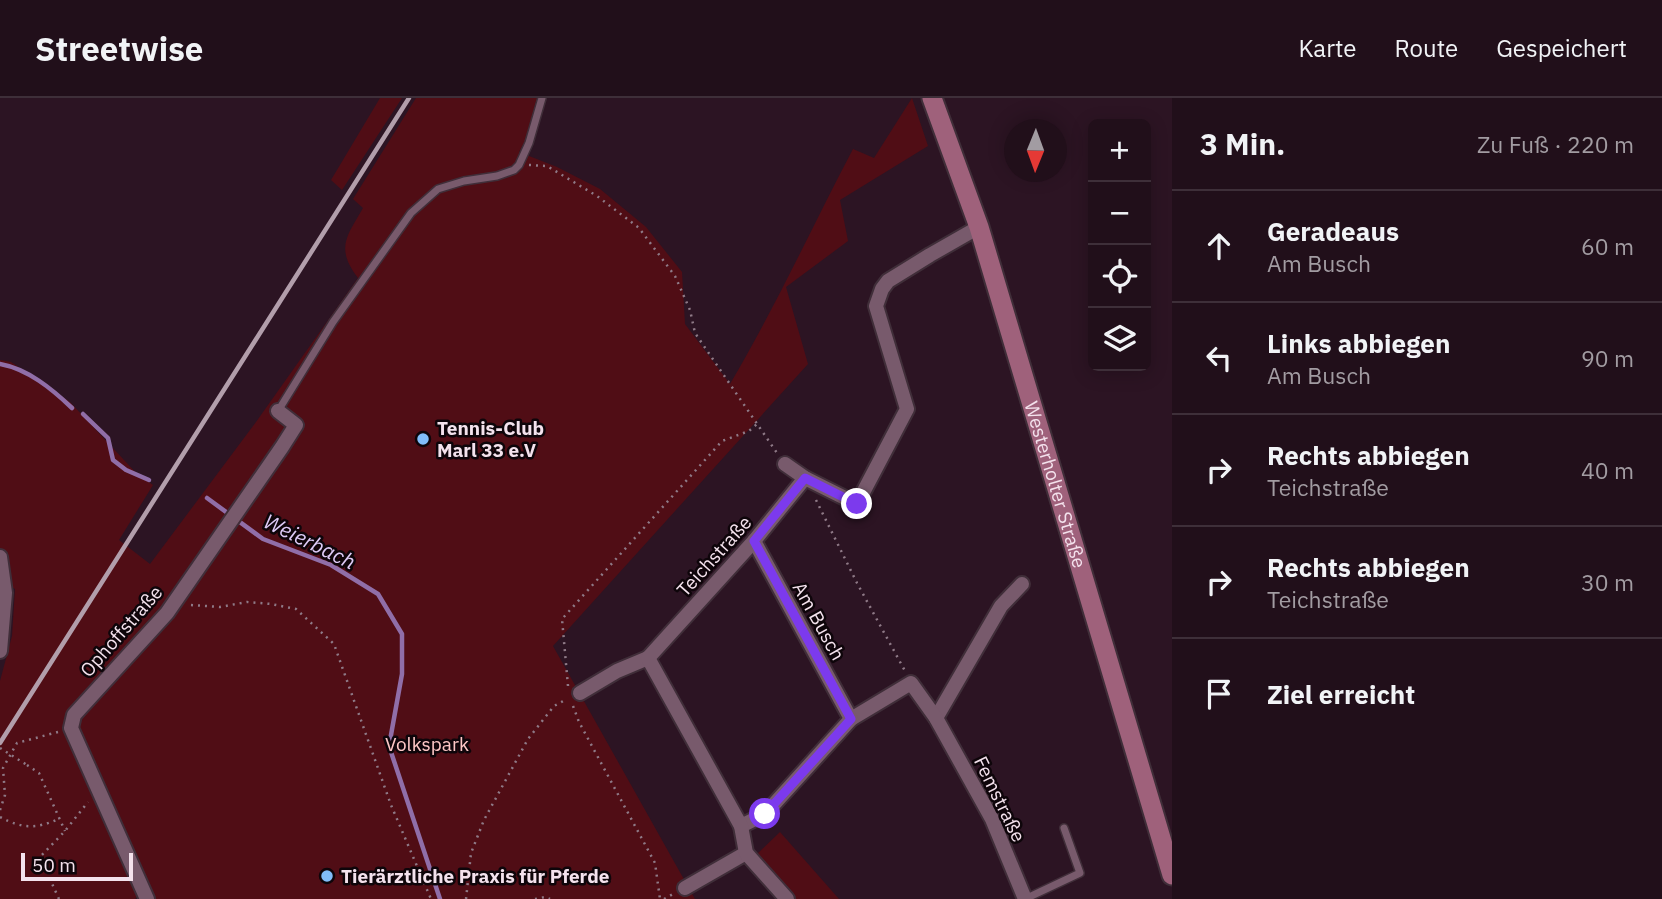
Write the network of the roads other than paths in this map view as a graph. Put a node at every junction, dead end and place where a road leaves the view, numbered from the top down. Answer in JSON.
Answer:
{"nodes":[{"id":1,"x":542,"y":98,"type":"edge"},
{"id":2,"x":932,"y":98,"type":"edge"},
{"id":3,"x":979,"y":227,"type":"junction"},
{"id":4,"x":278,"y":411,"type":"joint"},
{"id":5,"x":785,"y":464,"type":"road end"},
{"id":6,"x":805,"y":478,"type":"junction"},
{"id":7,"x":754,"y":541,"type":"junction"},
{"id":8,"x":0,"y":557,"type":"edge"},
{"id":9,"x":1022,"y":584,"type":"dead end"},
{"id":10,"x":0,"y":651,"type":"edge"},
{"id":11,"x":649,"y":658,"type":"junction"},
{"id":12,"x":575,"y":695,"type":"road end"},
{"id":13,"x":936,"y":718,"type":"junction"},
{"id":14,"x":851,"y":719,"type":"junction"},
{"id":15,"x":741,"y":826,"type":"junction"},
{"id":16,"x":1064,"y":828,"type":"dead end"},
{"id":17,"x":746,"y":853,"type":"junction"},
{"id":18,"x":1172,"y":875,"type":"edge"},
{"id":19,"x":685,"y":888,"type":"dead end"},
{"id":20,"x":147,"y":899,"type":"edge"},
{"id":21,"x":788,"y":899,"type":"edge"},
{"id":22,"x":1025,"y":899,"type":"edge"}],
"edges":[{"from":1,"to":4,"type":"lane"},
{"from":2,"to":3,"type":"main road","name":"Westerholter Straße"},
{"from":3,"to":6,"type":"street"},
{"from":3,"to":18,"type":"main road","name":"Westerholter Straße"},
{"from":4,"to":20,"type":"street","name":"Ophoffstraße"},
{"from":5,"to":6,"type":"street"},
{"from":6,"to":7,"type":"street","name":"Teichstraße"},
{"from":7,"to":11,"type":"street","name":"Teichstraße"},
{"from":7,"to":14,"type":"street","name":"Am Busch"},
{"from":8,"to":10,"type":"street"},
{"from":9,"to":13,"type":"street"},
{"from":11,"to":12,"type":"street","name":"Teichstraße"},
{"from":11,"to":15,"type":"street"},
{"from":13,"to":14,"type":"street","name":"Femstraße"},
{"from":13,"to":22,"type":"street","name":"Femstraße"},
{"from":14,"to":15,"type":"street"},
{"from":15,"to":17,"type":"street"},
{"from":16,"to":22,"type":"lane"},
{"from":17,"to":19,"type":"street"},
{"from":17,"to":21,"type":"street"}]}
